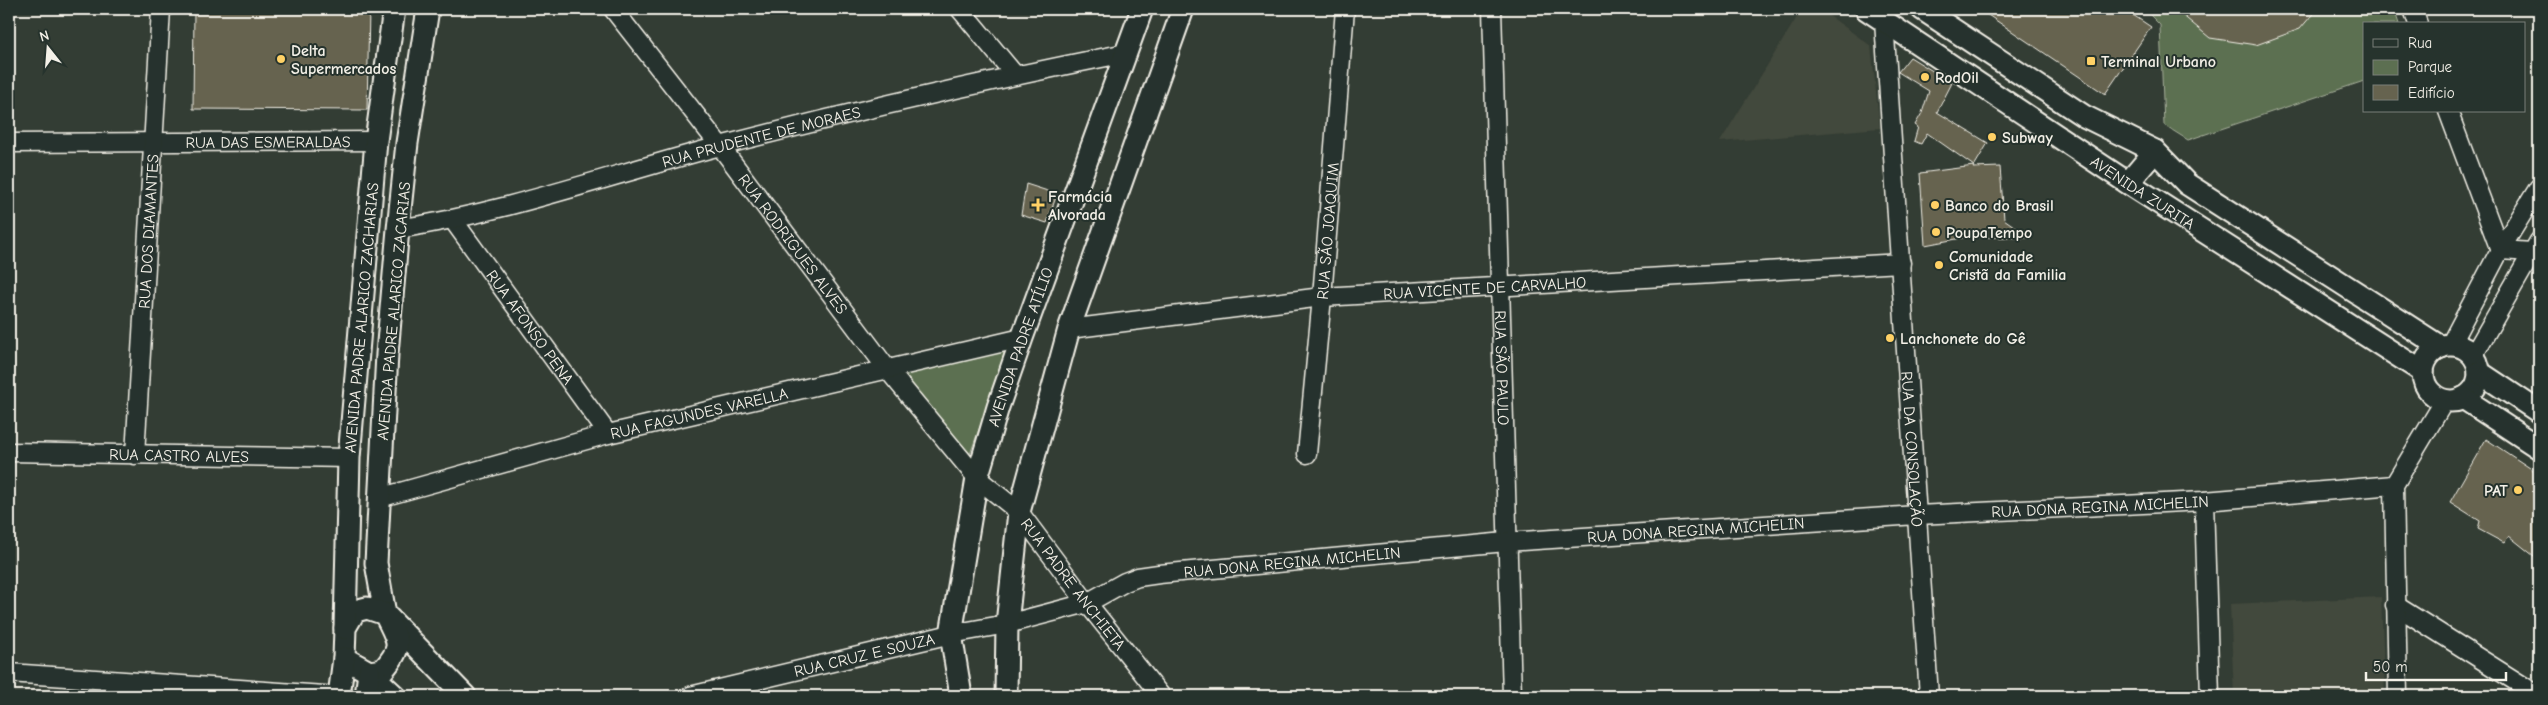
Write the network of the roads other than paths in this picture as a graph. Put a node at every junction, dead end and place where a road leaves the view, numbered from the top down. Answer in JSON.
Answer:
{"nodes":[{"id":1,"x":161,"y":9,"type":"edge"},
{"id":2,"x":394,"y":9,"type":"edge"},
{"id":3,"x":428,"y":9,"type":"edge"},
{"id":4,"x":613,"y":9,"type":"edge"},
{"id":5,"x":960,"y":9,"type":"edge"},
{"id":6,"x":1142,"y":9,"type":"edge"},
{"id":7,"x":1184,"y":9,"type":"edge"},
{"id":8,"x":1345,"y":9,"type":"edge"},
{"id":9,"x":1492,"y":9,"type":"edge"},
{"id":10,"x":1866,"y":9,"type":"edge"},
{"id":11,"x":1922,"y":9,"type":"edge"},
{"id":12,"x":2413,"y":9,"type":"edge"},
{"id":13,"x":1884,"y":21,"type":"junction"},
{"id":14,"x":2417,"y":22,"type":"edge"},
{"id":15,"x":1126,"y":53,"type":"junction"},
{"id":16,"x":1014,"y":75,"type":"junction"},
{"id":17,"x":2448,"y":112,"type":"edge"},
{"id":18,"x":153,"y":141,"type":"junction"},
{"id":19,"x":376,"y":141,"type":"junction"},
{"id":20,"x":9,"y":143,"type":"edge"},
{"id":21,"x":720,"y":146,"type":"junction"},
{"id":22,"x":2155,"y":151,"type":"junction"},
{"id":23,"x":2128,"y":183,"type":"junction"},
{"id":24,"x":2539,"y":187,"type":"edge"},
{"id":25,"x":453,"y":220,"type":"junction"},
{"id":26,"x":398,"y":229,"type":"junction"},
{"id":27,"x":2536,"y":247,"type":"edge"},
{"id":28,"x":2500,"y":250,"type":"junction"},
{"id":29,"x":1901,"y":262,"type":"junction"},
{"id":30,"x":1499,"y":287,"type":"junction"},
{"id":31,"x":1322,"y":297,"type":"junction"},
{"id":32,"x":1069,"y":329,"type":"junction"},
{"id":33,"x":1022,"y":338,"type":"junction"},
{"id":34,"x":2445,"y":346,"type":"junction"},
{"id":35,"x":2476,"y":364,"type":"junction"},
{"id":36,"x":888,"y":370,"type":"junction"},
{"id":37,"x":2423,"y":372,"type":"junction"},
{"id":38,"x":2454,"y":399,"type":"junction"},
{"id":39,"x":2539,"y":412,"type":"edge"},
{"id":40,"x":608,"y":434,"type":"junction"},
{"id":41,"x":2539,"y":448,"type":"edge"},
{"id":42,"x":9,"y":452,"type":"edge"},
{"id":43,"x":1307,"y":454,"type":"dead end"},
{"id":44,"x":134,"y":455,"type":"junction"},
{"id":45,"x":349,"y":458,"type":"junction"},
{"id":46,"x":977,"y":478,"type":"junction"},
{"id":47,"x":2394,"y":485,"type":"junction"},
{"id":48,"x":379,"y":498,"type":"junction"},
{"id":49,"x":2204,"y":501,"type":"junction"},
{"id":50,"x":1019,"y":512,"type":"junction"},
{"id":51,"x":1917,"y":515,"type":"junction"},
{"id":52,"x":1506,"y":542,"type":"junction"},
{"id":53,"x":1087,"y":603,"type":"junction"},
{"id":54,"x":2395,"y":604,"type":"junction"},
{"id":55,"x":385,"y":614,"type":"junction"},
{"id":56,"x":1006,"y":624,"type":"junction"},
{"id":57,"x":345,"y":628,"type":"junction"},
{"id":58,"x":951,"y":634,"type":"junction"},
{"id":59,"x":344,"y":658,"type":"junction"},
{"id":60,"x":369,"y":672,"type":"junction"},
{"id":61,"x":9,"y":673,"type":"edge"},
{"id":62,"x":339,"y":696,"type":"edge"},
{"id":63,"x":366,"y":696,"type":"edge"},
{"id":64,"x":396,"y":696,"type":"edge"},
{"id":65,"x":465,"y":696,"type":"edge"},
{"id":66,"x":690,"y":696,"type":"edge"},
{"id":67,"x":961,"y":696,"type":"edge"},
{"id":68,"x":1006,"y":696,"type":"edge"},
{"id":69,"x":1161,"y":696,"type":"edge"},
{"id":70,"x":1512,"y":696,"type":"edge"},
{"id":71,"x":1929,"y":696,"type":"edge"},
{"id":72,"x":2210,"y":696,"type":"edge"},
{"id":73,"x":2398,"y":696,"type":"edge"},
{"id":74,"x":2539,"y":696,"type":"edge"}],
"edges":[{"from":1,"to":18,"type":"street","name":"RUA DOS DIAMANTES"},
{"from":2,"to":19,"type":"street","name":"AVENIDA PADRE ALARICO ZACHARIAS"},
{"from":3,"to":26,"type":"street","name":"AVENIDA PADRE ALARICO ZACARIAS"},
{"from":4,"to":21,"type":"street","name":"RUA RODRIGUES ALVES"},
{"from":5,"to":16,"type":"street"},
{"from":6,"to":15,"type":"street","name":"AVENIDA PADRE ATÍLIO"},
{"from":7,"to":32,"type":"street"},
{"from":8,"to":31,"type":"street","name":"RUA SÃO JOAQUIM"},
{"from":9,"to":30,"type":"street","name":"RUA SÃO PAULO"},
{"from":10,"to":13,"type":"street","name":"AVENIDA ZURITA"},
{"from":11,"to":22,"type":"street","name":"AVENIDA ZURITA"},
{"from":12,"to":14,"type":"street"},
{"from":13,"to":23,"type":"street","name":"AVENIDA ZURITA"},
{"from":13,"to":29,"type":"street","name":"RUA DA CONSOLAÇÃO"},
{"from":15,"to":16,"type":"street","name":"RUA PRUDENTE DE MORAES"},
{"from":15,"to":33,"type":"street","name":"AVENIDA PADRE ATÍLIO"},
{"from":16,"to":21,"type":"street","name":"RUA PRUDENTE DE MORAES"},
{"from":17,"to":28,"type":"street"},
{"from":18,"to":19,"type":"street","name":"RUA DAS ESMERALDAS"},
{"from":18,"to":20,"type":"street","name":"RUA DAS ESMERALDAS"},
{"from":18,"to":44,"type":"street","name":"RUA DOS DIAMANTES"},
{"from":19,"to":45,"type":"street","name":"AVENIDA PADRE ALARICO ZACHARIAS"},
{"from":21,"to":25,"type":"street","name":"RUA PRUDENTE DE MORAES"},
{"from":21,"to":36,"type":"street","name":"RUA RODRIGUES ALVES"},
{"from":22,"to":23,"type":"street"},
{"from":22,"to":34,"type":"street","name":"AVENIDA ZURITA"},
{"from":23,"to":37,"type":"street","name":"AVENIDA ZURITA"},
{"from":24,"to":28,"type":"street"},
{"from":25,"to":26,"type":"street","name":"RUA PRUDENTE DE MORAES"},
{"from":25,"to":40,"type":"street","name":"RUA AFONSO PENA"},
{"from":26,"to":48,"type":"street","name":"AVENIDA PADRE ALARICO ZACARIAS"},
{"from":27,"to":28,"type":"street"},
{"from":27,"to":35,"type":"street"},
{"from":28,"to":34,"type":"street"},
{"from":29,"to":30,"type":"street","name":"RUA VICENTE DE CARVALHO"},
{"from":29,"to":51,"type":"street","name":"RUA DA CONSOLAÇÃO"},
{"from":30,"to":31,"type":"street","name":"RUA VICENTE DE CARVALHO"},
{"from":30,"to":52,"type":"street","name":"RUA SÃO PAULO"},
{"from":31,"to":32,"type":"street","name":"RUA VICENTE DE CARVALHO"},
{"from":31,"to":43,"type":"street","name":"RUA SÃO JOAQUIM"},
{"from":32,"to":50,"type":"street"},
{"from":33,"to":36,"type":"street","name":"RUA FAGUNDES VARELLA"},
{"from":33,"to":46,"type":"street","name":"AVENIDA PADRE ATÍLIO"},
{"from":34,"to":35,"type":"street"},
{"from":34,"to":37,"type":"street"},
{"from":35,"to":38,"type":"street"},
{"from":35,"to":39,"type":"street"},
{"from":36,"to":40,"type":"street","name":"RUA FAGUNDES VARELLA"},
{"from":36,"to":46,"type":"street","name":"RUA RODRIGUES ALVES"},
{"from":37,"to":38,"type":"street"},
{"from":38,"to":41,"type":"street"},
{"from":38,"to":47,"type":"street"},
{"from":40,"to":48,"type":"street","name":"RUA FAGUNDES VARELLA"},
{"from":42,"to":44,"type":"street","name":"RUA CASTRO ALVES"},
{"from":44,"to":45,"type":"street","name":"RUA CASTRO ALVES"},
{"from":45,"to":57,"type":"street","name":"AVENIDA PADRE ALARICO ZACHARIAS"},
{"from":46,"to":50,"type":"street","name":"RUA PADRE ANCHIETA"},
{"from":46,"to":58,"type":"street","name":"AVENIDA PADRE ATÍLIO"},
{"from":47,"to":49,"type":"street","name":"RUA DONA REGINA MICHELIN"},
{"from":47,"to":54,"type":"street"},
{"from":48,"to":55,"type":"street","name":"AVENIDA PADRE ALARICO ZACARIAS"},
{"from":49,"to":51,"type":"street","name":"RUA DONA REGINA MICHELIN"},
{"from":49,"to":72,"type":"street"},
{"from":50,"to":53,"type":"street","name":"RUA PADRE ANCHIETA"},
{"from":50,"to":56,"type":"street"},
{"from":51,"to":52,"type":"street","name":"RUA DONA REGINA MICHELIN"},
{"from":51,"to":71,"type":"street","name":"RUA DA CONSOLAÇÃO"},
{"from":52,"to":53,"type":"street","name":"RUA DONA REGINA MICHELIN"},
{"from":52,"to":70,"type":"street","name":"RUA SÃO PAULO"},
{"from":53,"to":56,"type":"street","name":"RUA DONA REGINA MICHELIN"},
{"from":53,"to":69,"type":"street","name":"RUA PADRE ANCHIETA"},
{"from":54,"to":73,"type":"street"},
{"from":54,"to":74,"type":"street"},
{"from":55,"to":57,"type":"street"},
{"from":55,"to":60,"type":"street"},
{"from":55,"to":65,"type":"street"},
{"from":56,"to":58,"type":"street","name":"RUA CRUZ E SOUZA"},
{"from":56,"to":68,"type":"street"},
{"from":57,"to":59,"type":"street"},
{"from":58,"to":66,"type":"street","name":"RUA CRUZ E SOUZA"},
{"from":58,"to":67,"type":"street","name":"AVENIDA PADRE ATÍLIO"},
{"from":59,"to":60,"type":"street"},
{"from":59,"to":62,"type":"street"},
{"from":60,"to":63,"type":"street"},
{"from":60,"to":64,"type":"street"},
{"from":61,"to":62,"type":"street"}]}
